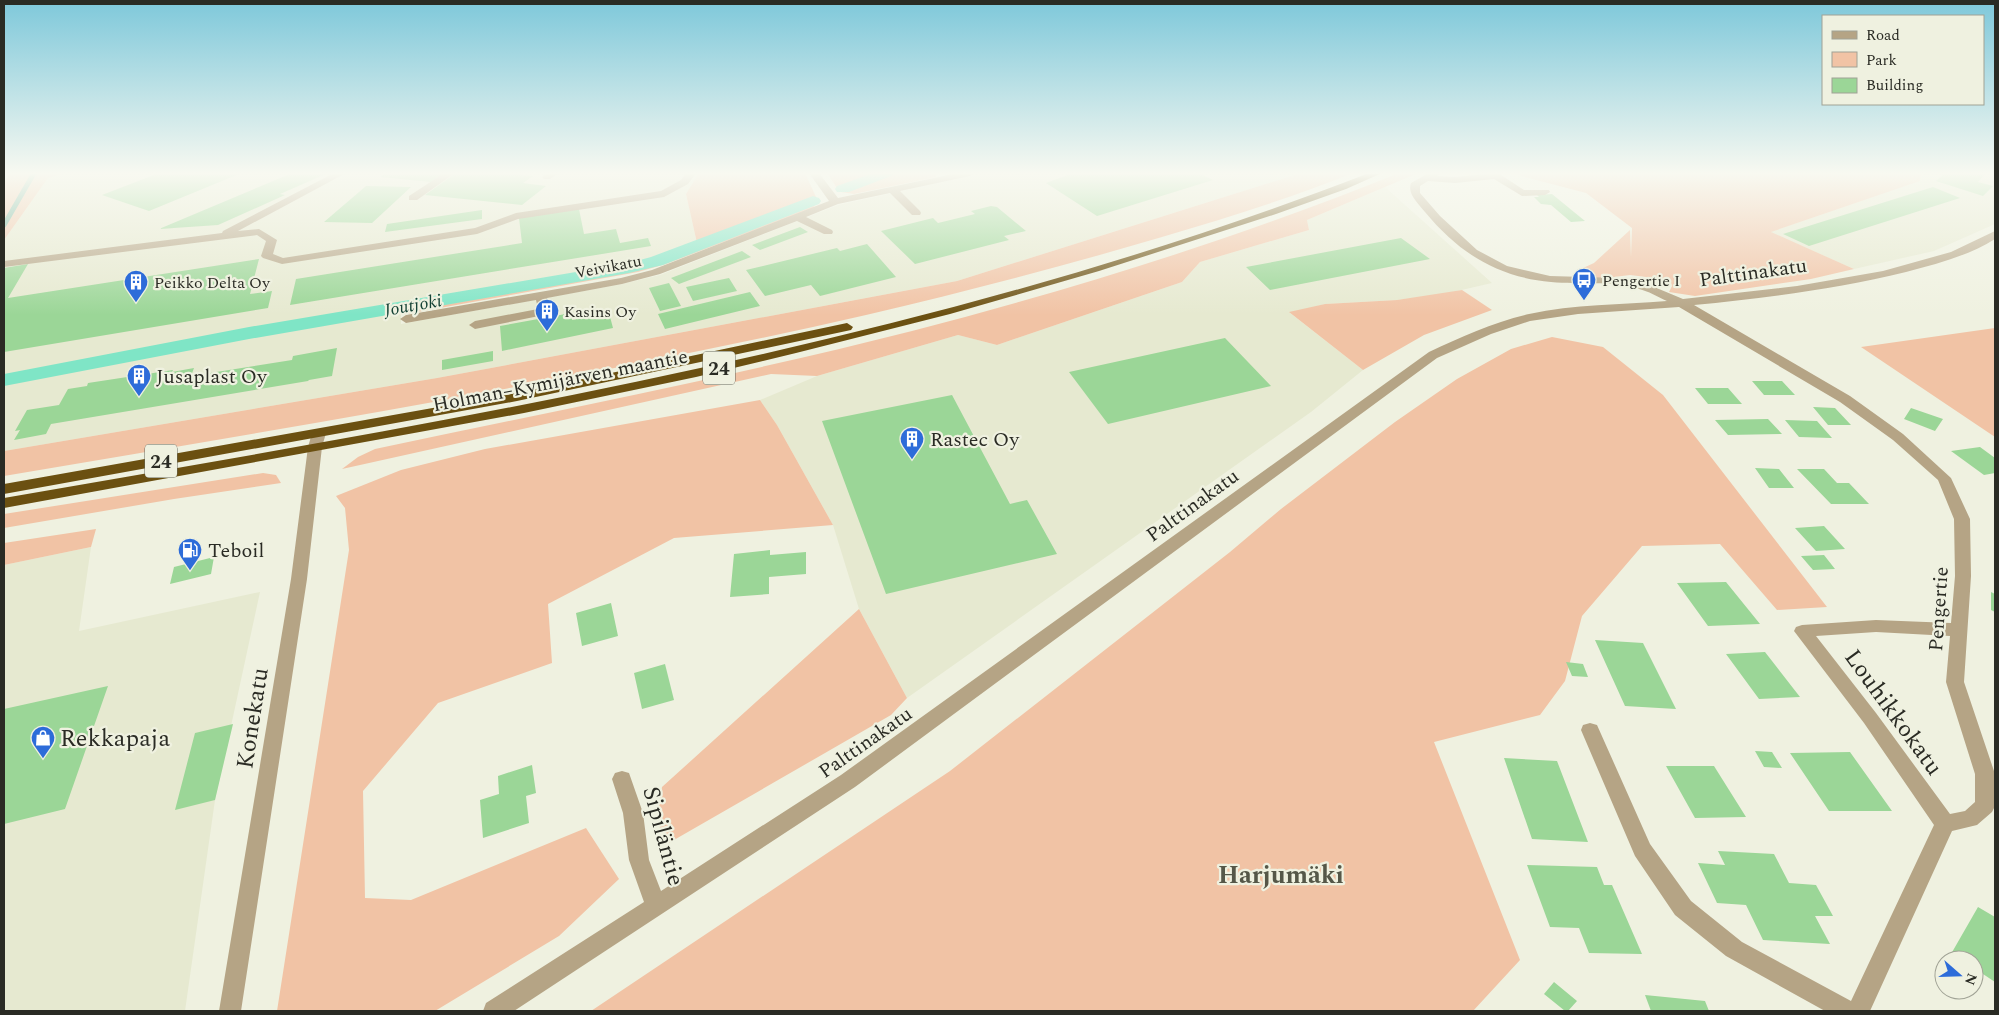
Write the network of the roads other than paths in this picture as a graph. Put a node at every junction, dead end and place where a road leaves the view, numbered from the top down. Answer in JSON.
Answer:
{"nodes":[{"id":1,"x":251,"y":220,"type":"edge"},
{"id":2,"x":505,"y":220,"type":"edge"},
{"id":3,"x":787,"y":220,"type":"edge"},
{"id":4,"x":806,"y":220,"type":"edge"},
{"id":5,"x":1247,"y":220,"type":"edge"},
{"id":6,"x":1439,"y":220,"type":"edge"},
{"id":7,"x":828,"y":232,"type":"dead end"},
{"id":8,"x":1995,"y":234,"type":"edge"},
{"id":9,"x":220,"y":237,"type":"junction"},
{"id":10,"x":4,"y":264,"type":"edge"},
{"id":11,"x":541,"y":295,"type":"junction"},
{"id":12,"x":1681,"y":303,"type":"junction"},
{"id":13,"x":406,"y":319,"type":"dead end"},
{"id":14,"x":475,"y":325,"type":"dead end"},
{"id":15,"x":317,"y":440,"type":"junction"},
{"id":16,"x":4,"y":488,"type":"edge"},
{"id":17,"x":4,"y":503,"type":"edge"},
{"id":18,"x":1959,"y":630,"type":"junction"},
{"id":19,"x":1590,"y":730,"type":"dead end"},
{"id":20,"x":622,"y":779,"type":"dead end"},
{"id":21,"x":1945,"y":824,"type":"junction"},
{"id":22,"x":656,"y":906,"type":"junction"},
{"id":23,"x":230,"y":1011,"type":"edge"},
{"id":24,"x":494,"y":1011,"type":"edge"},
{"id":25,"x":1847,"y":1011,"type":"edge"},
{"id":26,"x":1858,"y":1011,"type":"edge"}],
"edges":[{"from":1,"to":9,"type":"street"},
{"from":2,"to":9,"type":"street"},
{"from":3,"to":11,"type":"street","name":"Veivikatu"},
{"from":4,"to":7,"type":"street"},
{"from":5,"to":15,"type":"highway","name":"Holman–Kymijärven maantie","number":"24"},
{"from":6,"to":12,"type":"street","name":"Pengertie"},
{"from":8,"to":12,"type":"street","name":"Palttinakatu"},
{"from":9,"to":10,"type":"street"},
{"from":11,"to":13,"type":"street","name":"Veivikatu"},
{"from":11,"to":14,"type":"street"},
{"from":12,"to":18,"type":"street","name":"Pengertie"},
{"from":12,"to":22,"type":"street","name":"Palttinakatu"},
{"from":15,"to":16,"type":"highway","name":"Holman–Kymijärven maantie","number":"24"},
{"from":15,"to":17,"type":"highway","name":"Holman–Kymijärven maantie","number":"24"},
{"from":15,"to":23,"type":"street","name":"Konekatu"},
{"from":18,"to":21,"type":"street","name":"Pengertie"},
{"from":18,"to":21,"type":"street","name":"Louhikkokatu"},
{"from":19,"to":25,"type":"street"},
{"from":20,"to":22,"type":"street","name":"Sipiläntie"},
{"from":21,"to":26,"type":"street"},
{"from":22,"to":24,"type":"street","name":"Palttinakatu"}]}
